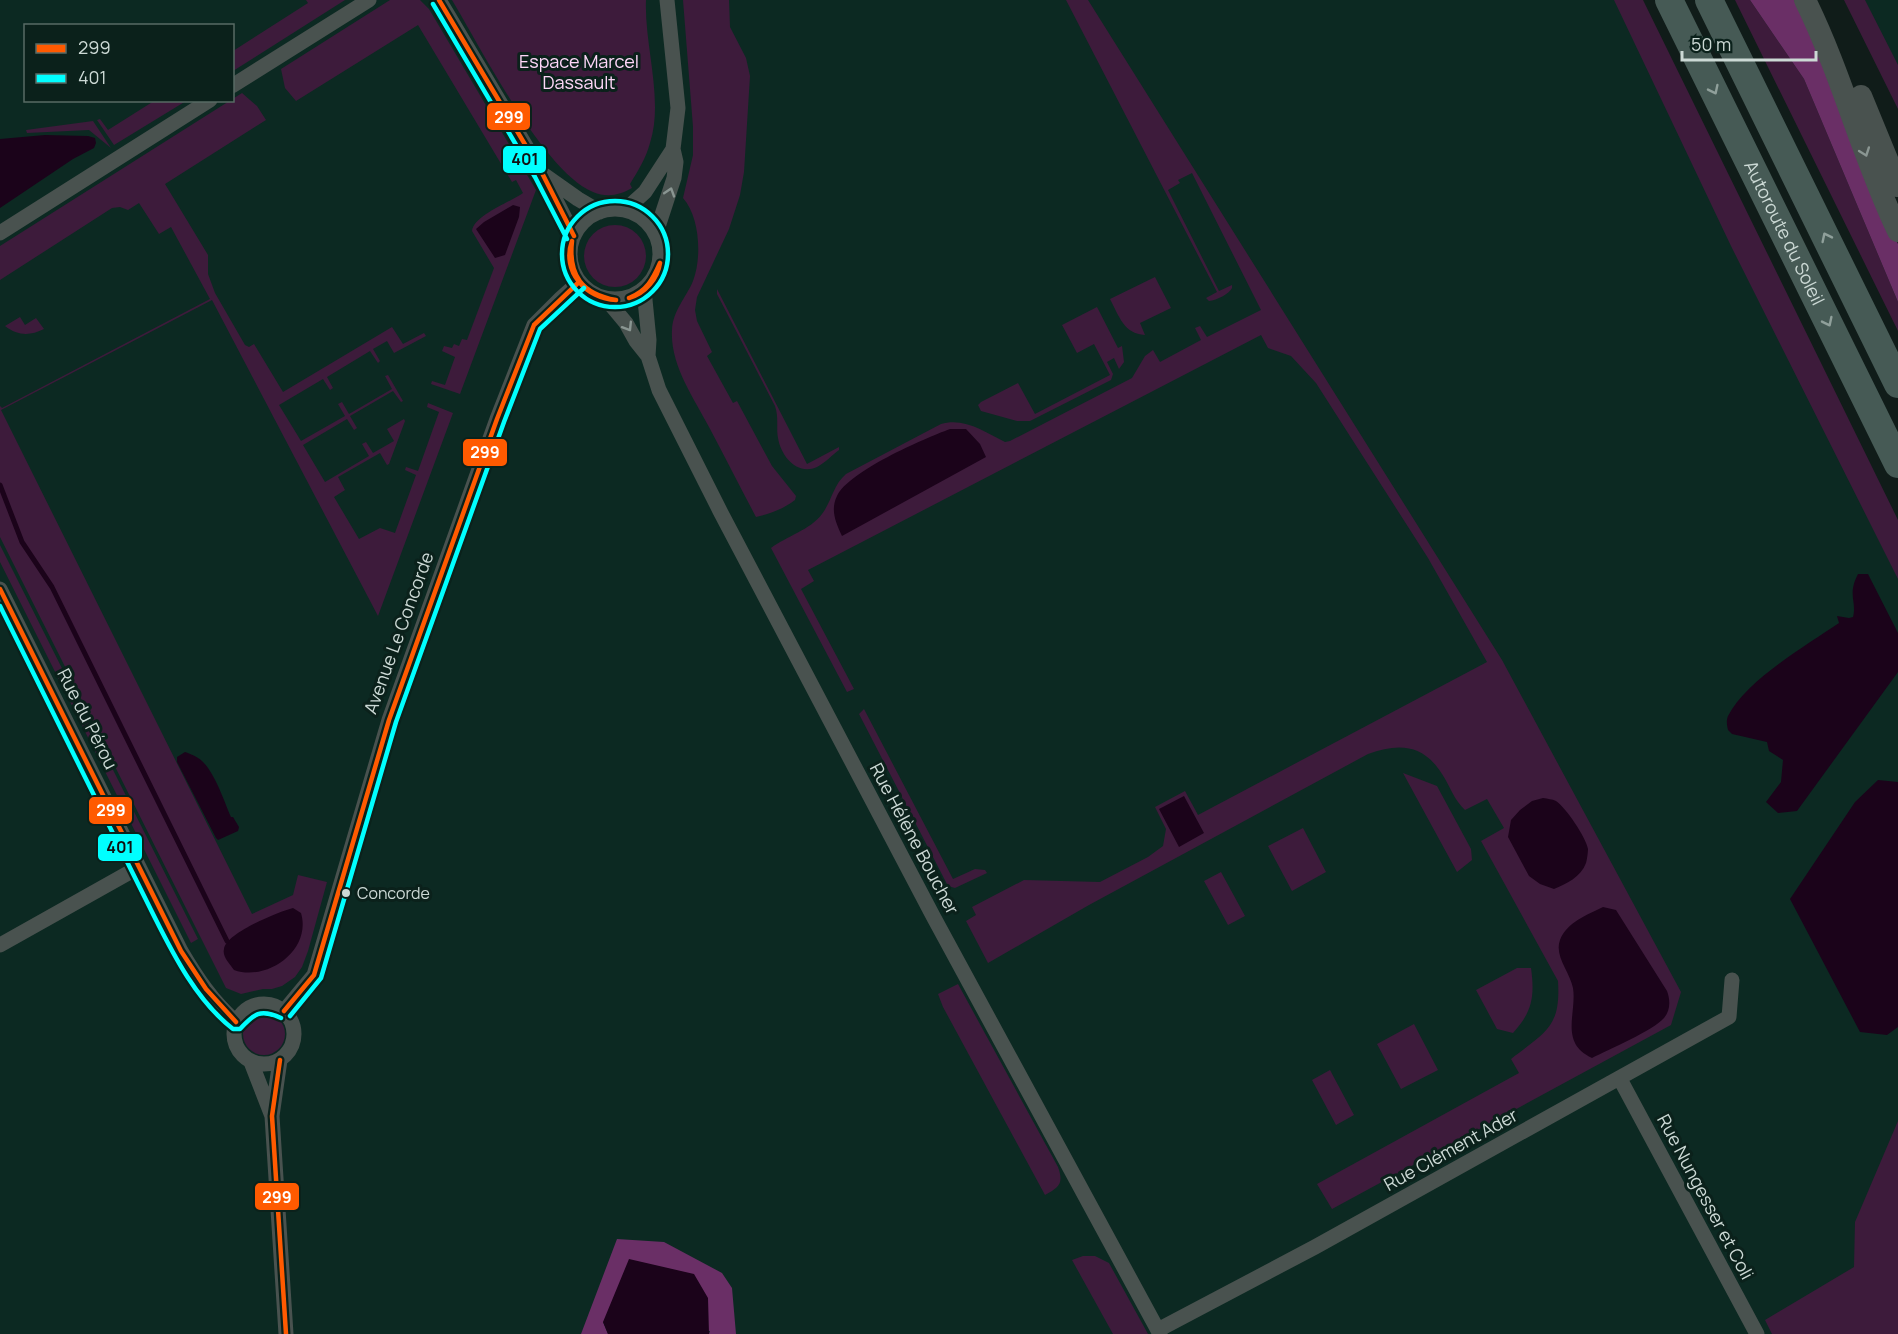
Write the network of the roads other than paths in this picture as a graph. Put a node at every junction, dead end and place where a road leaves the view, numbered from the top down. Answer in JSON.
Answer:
{"nodes":[{"id":1,"x":369,"y":0,"type":"edge"},
{"id":2,"x":439,"y":0,"type":"edge"},
{"id":3,"x":666,"y":0,"type":"edge"},
{"id":4,"x":1669,"y":0,"type":"edge"},
{"id":5,"x":1709,"y":0,"type":"edge"},
{"id":6,"x":1805,"y":0,"type":"edge"},
{"id":7,"x":1818,"y":0,"type":"edge"},
{"id":8,"x":234,"y":85,"type":"edge"},
{"id":9,"x":207,"y":102,"type":"edge"},
{"id":10,"x":673,"y":149,"type":"junction"},
{"id":11,"x":542,"y":173,"type":"junction"},
{"id":12,"x":1898,"y":186,"type":"edge"},
{"id":13,"x":625,"y":210,"type":"junction"},
{"id":14,"x":600,"y":212,"type":"junction"},
{"id":15,"x":1898,"y":231,"type":"edge"},
{"id":16,"x":0,"y":233,"type":"edge"},
{"id":17,"x":656,"y":233,"type":"junction"},
{"id":18,"x":574,"y":236,"type":"junction"},
{"id":19,"x":579,"y":282,"type":"junction"},
{"id":20,"x":644,"y":290,"type":"junction"},
{"id":21,"x":606,"y":299,"type":"junction"},
{"id":22,"x":648,"y":356,"type":"junction"},
{"id":23,"x":1898,"y":384,"type":"edge"},
{"id":24,"x":1898,"y":464,"type":"edge"},
{"id":25,"x":0,"y":589,"type":"edge"},
{"id":26,"x":139,"y":867,"type":"junction"},
{"id":27,"x":0,"y":945,"type":"edge"},
{"id":28,"x":1732,"y":980,"type":"dead end"},
{"id":29,"x":284,"y":1011,"type":"junction"},
{"id":30,"x":236,"y":1022,"type":"junction"},
{"id":31,"x":280,"y":1060,"type":"junction"},
{"id":32,"x":251,"y":1062,"type":"junction"},
{"id":33,"x":1620,"y":1079,"type":"junction"},
{"id":34,"x":272,"y":1116,"type":"junction"},
{"id":35,"x":1159,"y":1332,"type":"edge"},
{"id":36,"x":286,"y":1334,"type":"edge"},
{"id":37,"x":1757,"y":1334,"type":"edge"}],
"edges":[{"from":1,"to":8,"type":"street"},
{"from":2,"to":11,"type":"street"},
{"from":3,"to":10,"type":"street"},
{"from":4,"to":24,"type":"highway","name":"Autoroute du Soleil","one_way":true},
{"from":23,"to":5,"type":"highway","name":"Autoroute du Soleil","one_way":true},
{"from":6,"to":15,"type":"main road","one_way":true},
{"from":7,"to":12,"type":"main road"},
{"from":9,"to":16,"type":"street"},
{"from":10,"to":13,"type":"street"},
{"from":17,"to":10,"type":"street","one_way":true},
{"from":11,"to":14,"type":"street"},
{"from":11,"to":18,"type":"street"},
{"from":13,"to":14,"type":"street"},
{"from":13,"to":17,"type":"street"},
{"from":14,"to":18,"type":"street"},
{"from":17,"to":20,"type":"street"},
{"from":18,"to":19,"type":"street"},
{"from":19,"to":21,"type":"street","name":"Rue Hélène Boucher"},
{"from":19,"to":29,"type":"street","name":"Avenue Le Concorde"},
{"from":20,"to":21,"type":"street"},
{"from":20,"to":22,"type":"street","name":"Rue Hélène Boucher"},
{"from":21,"to":22,"type":"street","name":"Rue Hélène Boucher","one_way":true},
{"from":22,"to":35,"type":"street","name":"Rue Hélène Boucher"},
{"from":25,"to":26,"type":"street","name":"Rue du Pérou"},
{"from":26,"to":27,"type":"street"},
{"from":26,"to":30,"type":"street","name":"Rue du Pérou"},
{"from":28,"to":33,"type":"street","name":"Rue Clément Ader"},
{"from":29,"to":30,"type":"street"},
{"from":29,"to":31,"type":"street"},
{"from":30,"to":32,"type":"street"},
{"from":31,"to":32,"type":"street"},
{"from":31,"to":34,"type":"street"},
{"from":32,"to":34,"type":"street"},
{"from":33,"to":35,"type":"street","name":"Rue Clément Ader"},
{"from":33,"to":37,"type":"street","name":"Rue Nungesser et Coli"},
{"from":34,"to":36,"type":"street"}]}
